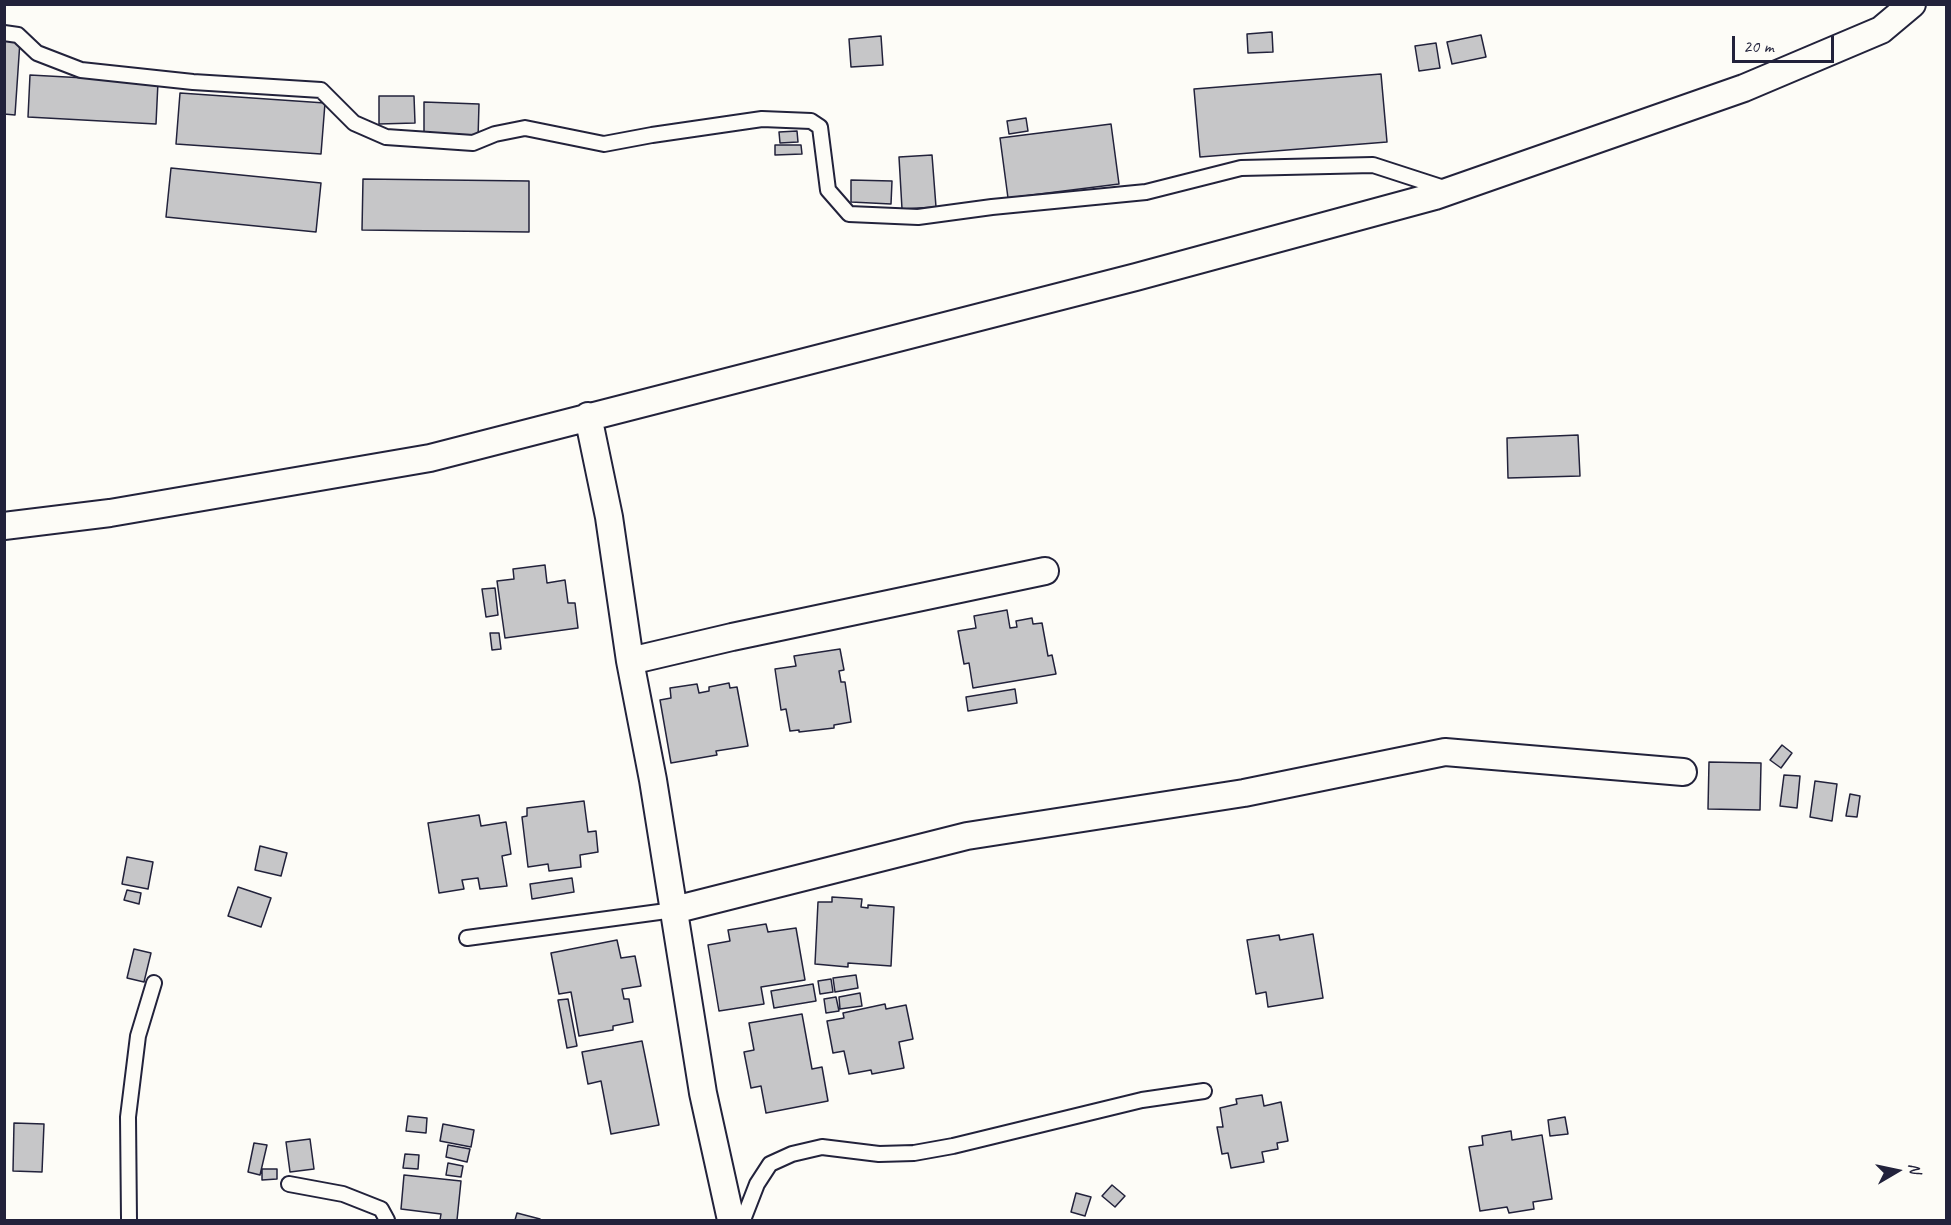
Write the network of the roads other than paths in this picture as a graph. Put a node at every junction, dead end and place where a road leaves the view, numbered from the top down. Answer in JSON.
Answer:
{"nodes":[{"id":1,"x":1912,"y":4,"type":"edge"},
{"id":2,"x":4,"y":33,"type":"edge"},
{"id":3,"x":1452,"y":190,"type":"junction"},
{"id":4,"x":588,"y":416,"type":"junction"},
{"id":5,"x":4,"y":526,"type":"edge"},
{"id":6,"x":1045,"y":571,"type":"dead end"},
{"id":7,"x":630,"y":661,"type":"junction"},
{"id":8,"x":1683,"y":772,"type":"dead end"},
{"id":9,"x":674,"y":910,"type":"junction"},
{"id":10,"x":467,"y":938,"type":"dead end"},
{"id":11,"x":154,"y":983,"type":"dead end"},
{"id":12,"x":1204,"y":1091,"type":"dead end"},
{"id":13,"x":289,"y":1184,"type":"dead end"},
{"id":14,"x":129,"y":1221,"type":"edge"},
{"id":15,"x":387,"y":1221,"type":"edge"},
{"id":16,"x":731,"y":1221,"type":"edge"},
{"id":17,"x":743,"y":1221,"type":"edge"}],
"edges":[{"from":1,"to":3,"type":"street"},
{"from":2,"to":3,"type":"lane"},
{"from":3,"to":4,"type":"street"},
{"from":4,"to":5,"type":"street"},
{"from":4,"to":7,"type":"street"},
{"from":6,"to":7,"type":"street"},
{"from":7,"to":9,"type":"street"},
{"from":8,"to":9,"type":"street"},
{"from":9,"to":10,"type":"lane"},
{"from":9,"to":16,"type":"street"},
{"from":11,"to":14,"type":"lane"},
{"from":12,"to":17,"type":"lane"},
{"from":13,"to":15,"type":"lane"}]}
